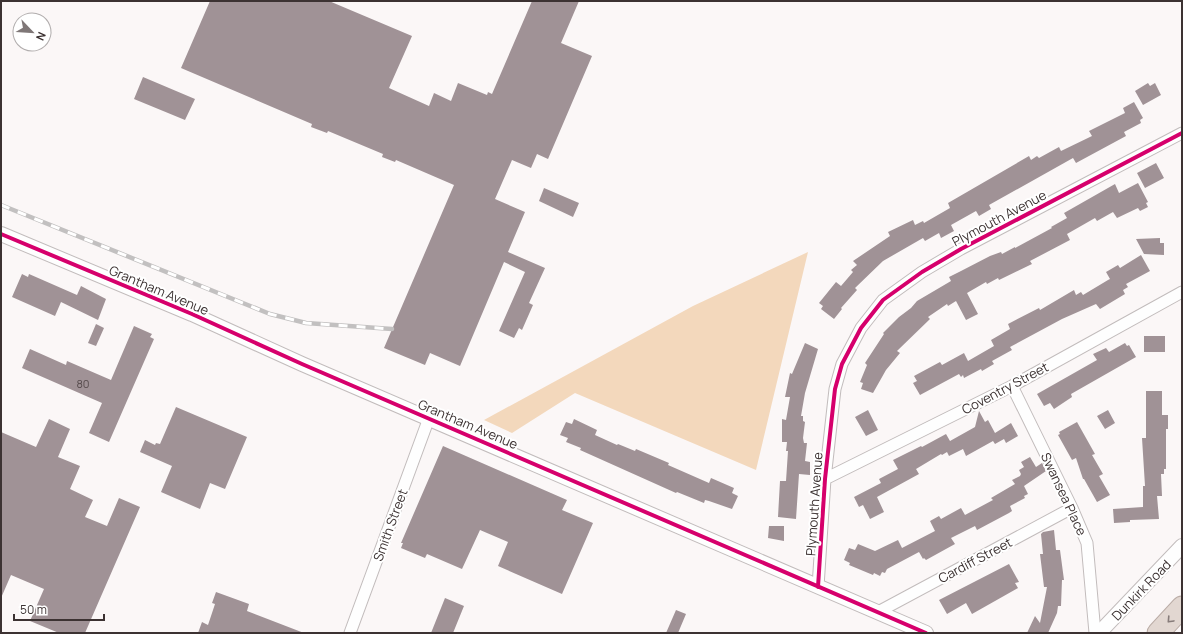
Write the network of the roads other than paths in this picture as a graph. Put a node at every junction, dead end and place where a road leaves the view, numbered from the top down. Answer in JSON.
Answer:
{"nodes":[{"id":1,"x":1182,"y":133,"type":"edge"},
{"id":2,"x":1,"y":234,"type":"edge"},
{"id":3,"x":1182,"y":292,"type":"edge"},
{"id":4,"x":1012,"y":386,"type":"junction"},
{"id":5,"x":430,"y":418,"type":"junction"},
{"id":6,"x":825,"y":479,"type":"junction"},
{"id":7,"x":1072,"y":508,"type":"junction"},
{"id":8,"x":1182,"y":546,"type":"edge"},
{"id":9,"x":818,"y":587,"type":"junction"},
{"id":10,"x":1182,"y":607,"type":"edge"},
{"id":11,"x":878,"y":612,"type":"junction"},
{"id":12,"x":350,"y":633,"type":"edge"},
{"id":13,"x":926,"y":633,"type":"edge"},
{"id":14,"x":1095,"y":633,"type":"edge"},
{"id":15,"x":1099,"y":633,"type":"edge"},
{"id":16,"x":1158,"y":633,"type":"edge"}],
"edges":[{"from":1,"to":6,"type":"street","name":"Plymouth Avenue"},
{"from":2,"to":5,"type":"street","name":"Grantham Avenue"},
{"from":3,"to":4,"type":"street","name":"Coventry Street"},
{"from":4,"to":6,"type":"street","name":"Coventry Street"},
{"from":4,"to":7,"type":"street","name":"Swansea Place"},
{"from":5,"to":9,"type":"street","name":"Grantham Avenue"},
{"from":5,"to":12,"type":"street","name":"Smith Street"},
{"from":6,"to":9,"type":"street","name":"Plymouth Avenue"},
{"from":7,"to":11,"type":"street","name":"Cardiff Street"},
{"from":7,"to":14,"type":"street","name":"Swansea Place"},
{"from":8,"to":15,"type":"street","name":"Dunkirk Road"},
{"from":9,"to":11,"type":"street","name":"Grantham Avenue"},
{"from":10,"to":16,"type":"highway","one_way":true},
{"from":11,"to":13,"type":"street","name":"Grantham Avenue"}]}
